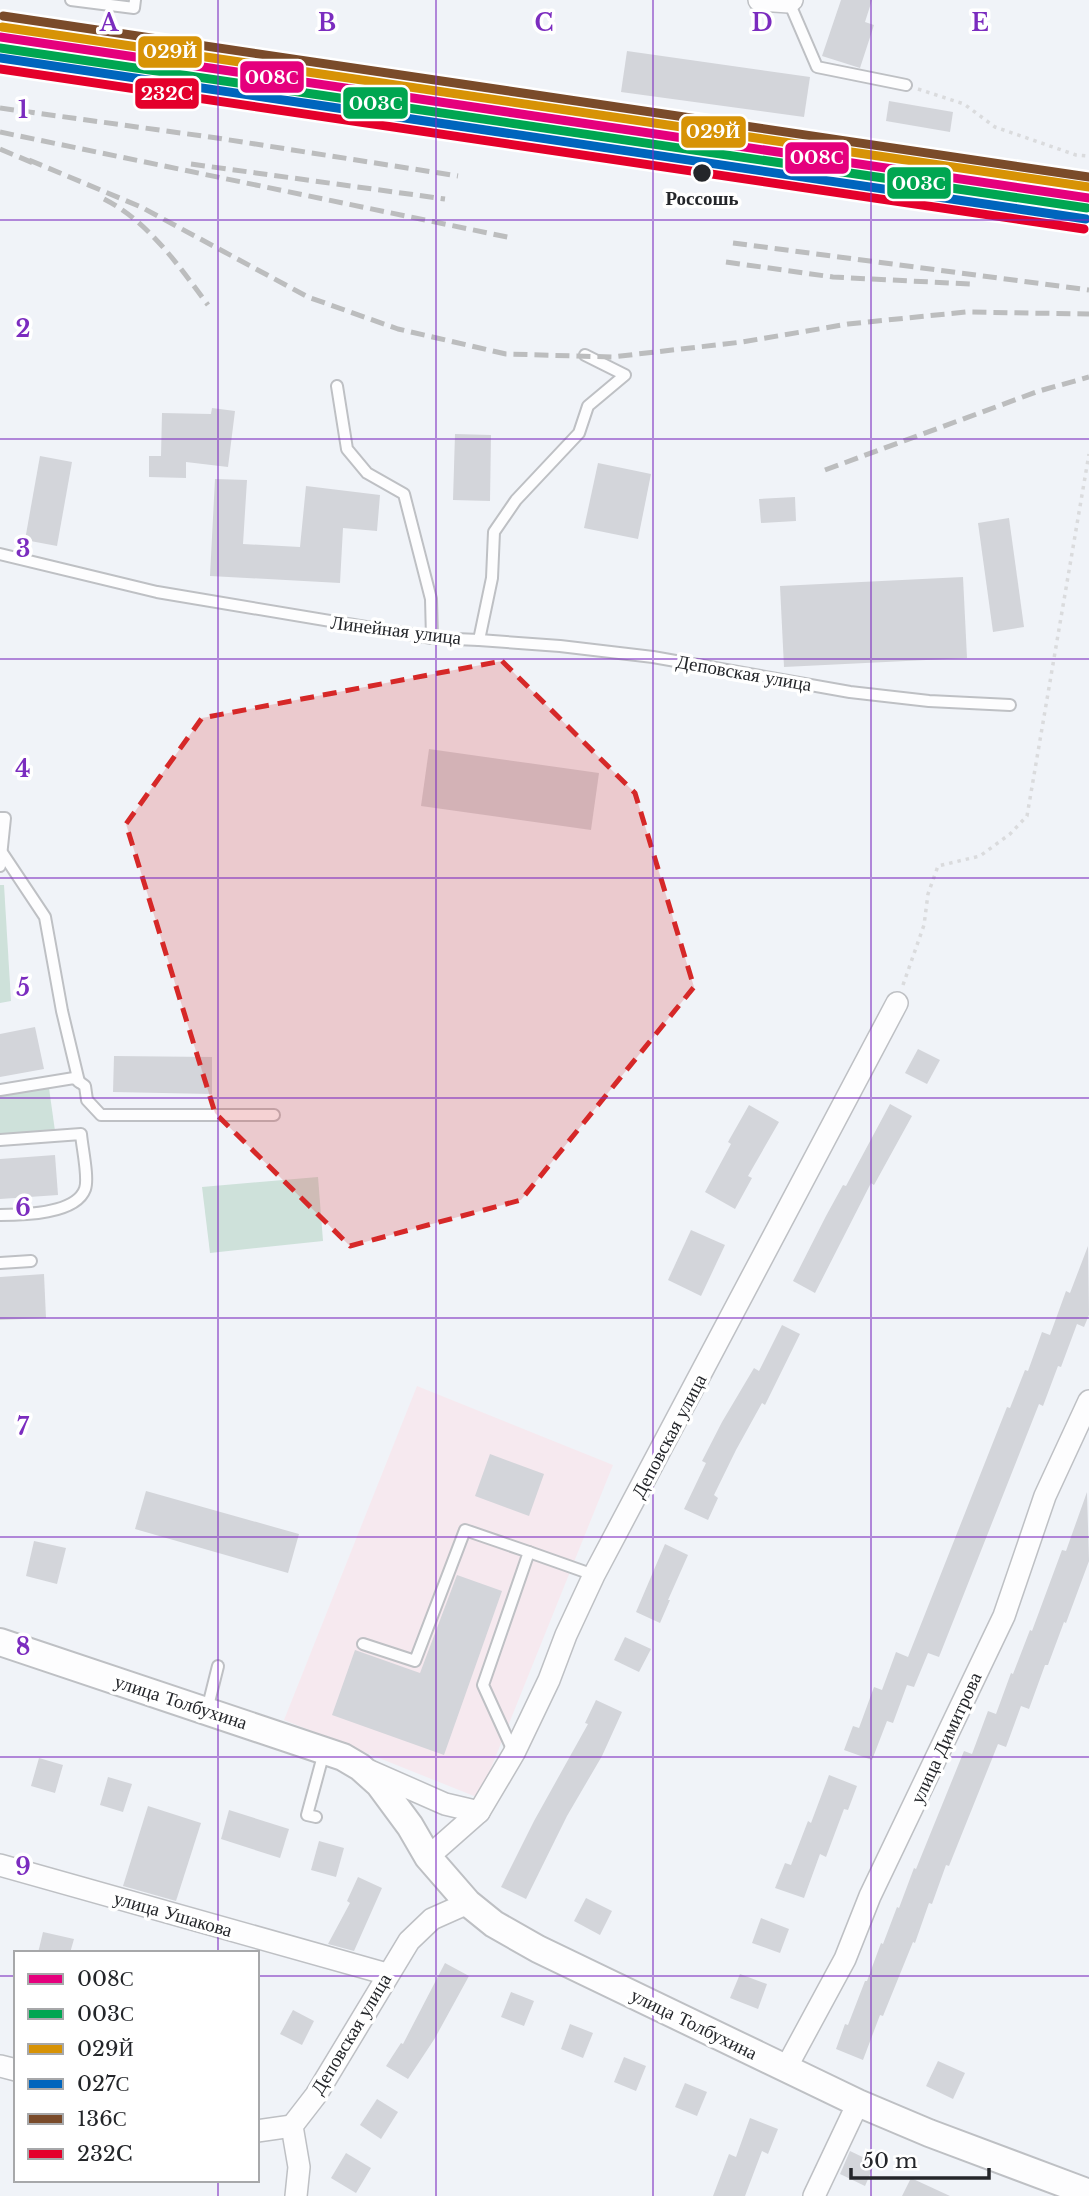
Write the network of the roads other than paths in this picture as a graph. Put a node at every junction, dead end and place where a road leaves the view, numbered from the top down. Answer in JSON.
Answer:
{"nodes":[{"id":1,"x":72,"y":0,"type":"edge"},
{"id":2,"x":135,"y":0,"type":"edge"},
{"id":3,"x":759,"y":0,"type":"edge"},
{"id":4,"x":790,"y":1,"type":"edge"},
{"id":5,"x":906,"y":85,"type":"road end"},
{"id":6,"x":585,"y":355,"type":"dead end"},
{"id":7,"x":337,"y":386,"type":"dead end"},
{"id":8,"x":0,"y":554,"type":"edge"},
{"id":9,"x":432,"y":638,"type":"junction"},
{"id":10,"x":479,"y":640,"type":"junction"},
{"id":11,"x":1010,"y":705,"type":"dead end"},
{"id":12,"x":0,"y":818,"type":"edge"},
{"id":13,"x":3,"y":854,"type":"junction"},
{"id":14,"x":0,"y":866,"type":"edge"},
{"id":15,"x":897,"y":1003,"type":"road end"},
{"id":16,"x":79,"y":1082,"type":"junction"},
{"id":17,"x":0,"y":1090,"type":"edge"},
{"id":18,"x":274,"y":1115,"type":"dead end"},
{"id":19,"x":0,"y":1140,"type":"edge"},
{"id":20,"x":0,"y":1215,"type":"edge"},
{"id":21,"x":31,"y":1261,"type":"dead end"},
{"id":22,"x":0,"y":1263,"type":"edge"},
{"id":23,"x":1089,"y":1401,"type":"edge"},
{"id":24,"x":529,"y":1552,"type":"junction"},
{"id":25,"x":594,"y":1575,"type":"junction"},
{"id":26,"x":0,"y":1642,"type":"edge"},
{"id":27,"x":363,"y":1644,"type":"dead end"},
{"id":28,"x":218,"y":1666,"type":"dead end"},
{"id":29,"x":207,"y":1710,"type":"junction"},
{"id":30,"x":325,"y":1749,"type":"junction"},
{"id":31,"x":514,"y":1753,"type":"junction"},
{"id":32,"x":360,"y":1767,"type":"junction"},
{"id":33,"x":479,"y":1812,"type":"junction"},
{"id":34,"x":316,"y":1817,"type":"dead end"},
{"id":35,"x":428,"y":1857,"type":"junction"},
{"id":36,"x":0,"y":1865,"type":"edge"},
{"id":37,"x":468,"y":1903,"type":"junction"},
{"id":38,"x":387,"y":1974,"type":"junction"},
{"id":39,"x":786,"y":2068,"type":"junction"},
{"id":40,"x":858,"y":2103,"type":"junction"},
{"id":41,"x":292,"y":2126,"type":"junction"},
{"id":42,"x":259,"y":2131,"type":"edge"},
{"id":43,"x":1059,"y":2190,"type":"edge"},
{"id":44,"x":1089,"y":2193,"type":"edge"},
{"id":45,"x":296,"y":2196,"type":"edge"},
{"id":46,"x":814,"y":2196,"type":"edge"}],
"edges":[{"from":1,"to":2,"type":"lane"},
{"from":3,"to":4,"type":"street"},
{"from":4,"to":5,"type":"lane"},
{"from":6,"to":10,"type":"lane","name":"Линейная улица"},
{"from":7,"to":9,"type":"lane"},
{"from":8,"to":9,"type":"lane","name":"Линейная улица"},
{"from":9,"to":10,"type":"lane","name":"Линейная улица"},
{"from":10,"to":11,"type":"lane","name":"Деповская улица"},
{"from":12,"to":13,"type":"lane"},
{"from":13,"to":14,"type":"lane"},
{"from":13,"to":16,"type":"lane"},
{"from":15,"to":25,"type":"street","name":"Деповская улица"},
{"from":16,"to":17,"type":"lane"},
{"from":16,"to":18,"type":"lane"},
{"from":19,"to":20,"type":"lane"},
{"from":21,"to":22,"type":"lane"},
{"from":23,"to":39,"type":"street","name":"улица Димитрова"},
{"from":24,"to":25,"type":"lane"},
{"from":24,"to":27,"type":"lane"},
{"from":24,"to":31,"type":"lane"},
{"from":25,"to":31,"type":"street","name":"Деповская улица"},
{"from":26,"to":29,"type":"street","name":"улица Толбухина"},
{"from":28,"to":29,"type":"lane"},
{"from":29,"to":30,"type":"street","name":"улица Толбухина"},
{"from":30,"to":32,"type":"street","name":"улица Толбухина"},
{"from":30,"to":34,"type":"lane"},
{"from":31,"to":33,"type":"street","name":"Деповская улица"},
{"from":32,"to":33,"type":"street","name":"улица Толбухина"},
{"from":32,"to":35,"type":"street","name":"улица Толбухина"},
{"from":33,"to":35,"type":"street","name":"Деповская улица"},
{"from":35,"to":37,"type":"street","name":"улица Толбухина"},
{"from":36,"to":38,"type":"street","name":"улица Ушакова"},
{"from":37,"to":38,"type":"street","name":"Деповская улица"},
{"from":37,"to":39,"type":"street","name":"улица Толбухина"},
{"from":38,"to":41,"type":"street","name":"Деповская улица"},
{"from":39,"to":40,"type":"street","name":"улица Толбухина"},
{"from":40,"to":43,"type":"street","name":"улица Толбухина"},
{"from":40,"to":46,"type":"street"},
{"from":41,"to":42,"type":"street"},
{"from":41,"to":45,"type":"street"},
{"from":43,"to":44,"type":"street","name":"улица Толбухина"}]}
